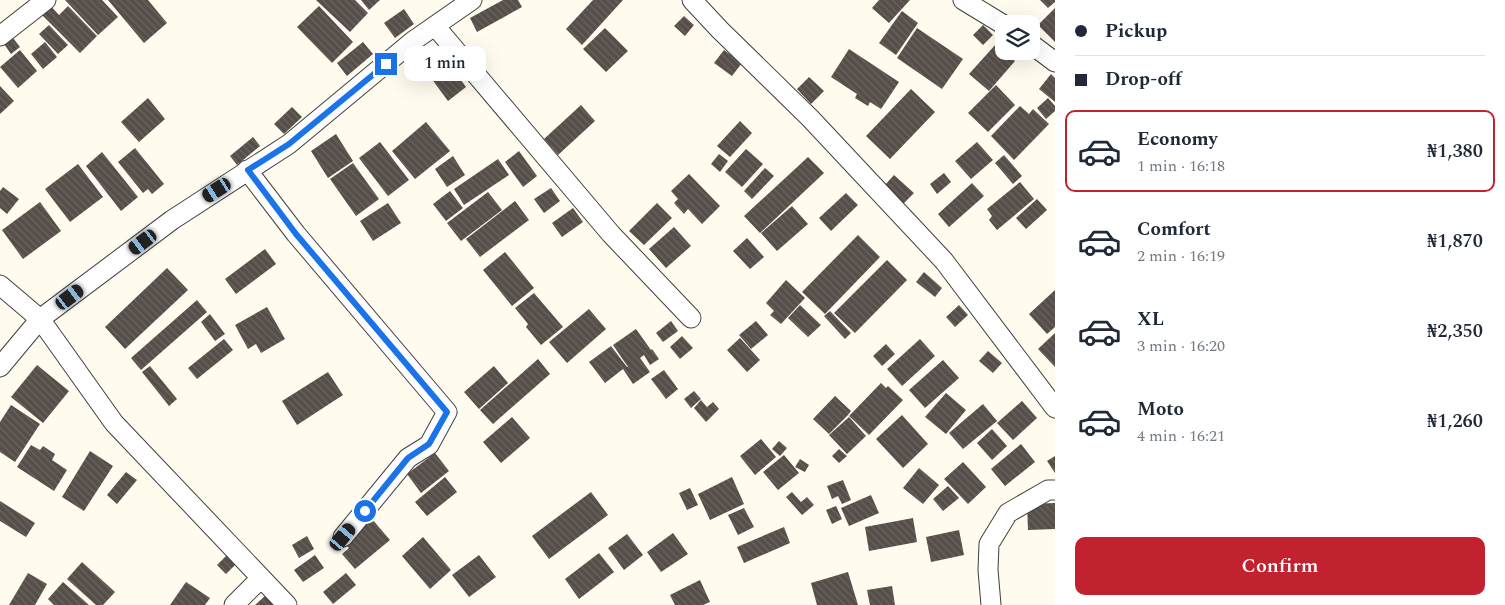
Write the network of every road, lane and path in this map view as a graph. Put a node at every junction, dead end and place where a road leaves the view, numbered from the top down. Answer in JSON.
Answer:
{"nodes":[{"id":1,"x":46,"y":0,"type":"edge"},
{"id":2,"x":472,"y":0,"type":"edge"},
{"id":3,"x":692,"y":0,"type":"edge"},
{"id":4,"x":963,"y":0,"type":"edge"},
{"id":5,"x":995,"y":20,"type":"edge"},
{"id":6,"x":435,"y":26,"type":"junction"},
{"id":7,"x":0,"y":36,"type":"edge"},
{"id":8,"x":1040,"y":51,"type":"edge"},
{"id":9,"x":1055,"y":62,"type":"edge"},
{"id":10,"x":248,"y":170,"type":"junction"},
{"id":11,"x":0,"y":285,"type":"edge"},
{"id":12,"x":691,"y":318,"type":"dead end"},
{"id":13,"x":40,"y":319,"type":"junction"},
{"id":14,"x":0,"y":368,"type":"edge"},
{"id":15,"x":1055,"y":408,"type":"edge"},
{"id":16,"x":1055,"y":490,"type":"edge"},
{"id":17,"x":343,"y":537,"type":"dead end"},
{"id":18,"x":261,"y":578,"type":"junction"},
{"id":19,"x":234,"y":605,"type":"edge"},
{"id":20,"x":286,"y":605,"type":"edge"},
{"id":21,"x":991,"y":605,"type":"edge"}],
"edges":[{"from":1,"to":7,"type":"street"},
{"from":2,"to":6,"type":"street"},
{"from":3,"to":15,"type":"street"},
{"from":4,"to":5,"type":"street"},
{"from":6,"to":10,"type":"street"},
{"from":6,"to":12,"type":"street"},
{"from":8,"to":9,"type":"street"},
{"from":10,"to":13,"type":"street"},
{"from":10,"to":17,"type":"street"},
{"from":11,"to":13,"type":"street"},
{"from":13,"to":14,"type":"street"},
{"from":13,"to":18,"type":"street"},
{"from":16,"to":21,"type":"street"},
{"from":18,"to":19,"type":"street"},
{"from":18,"to":20,"type":"street"}]}
